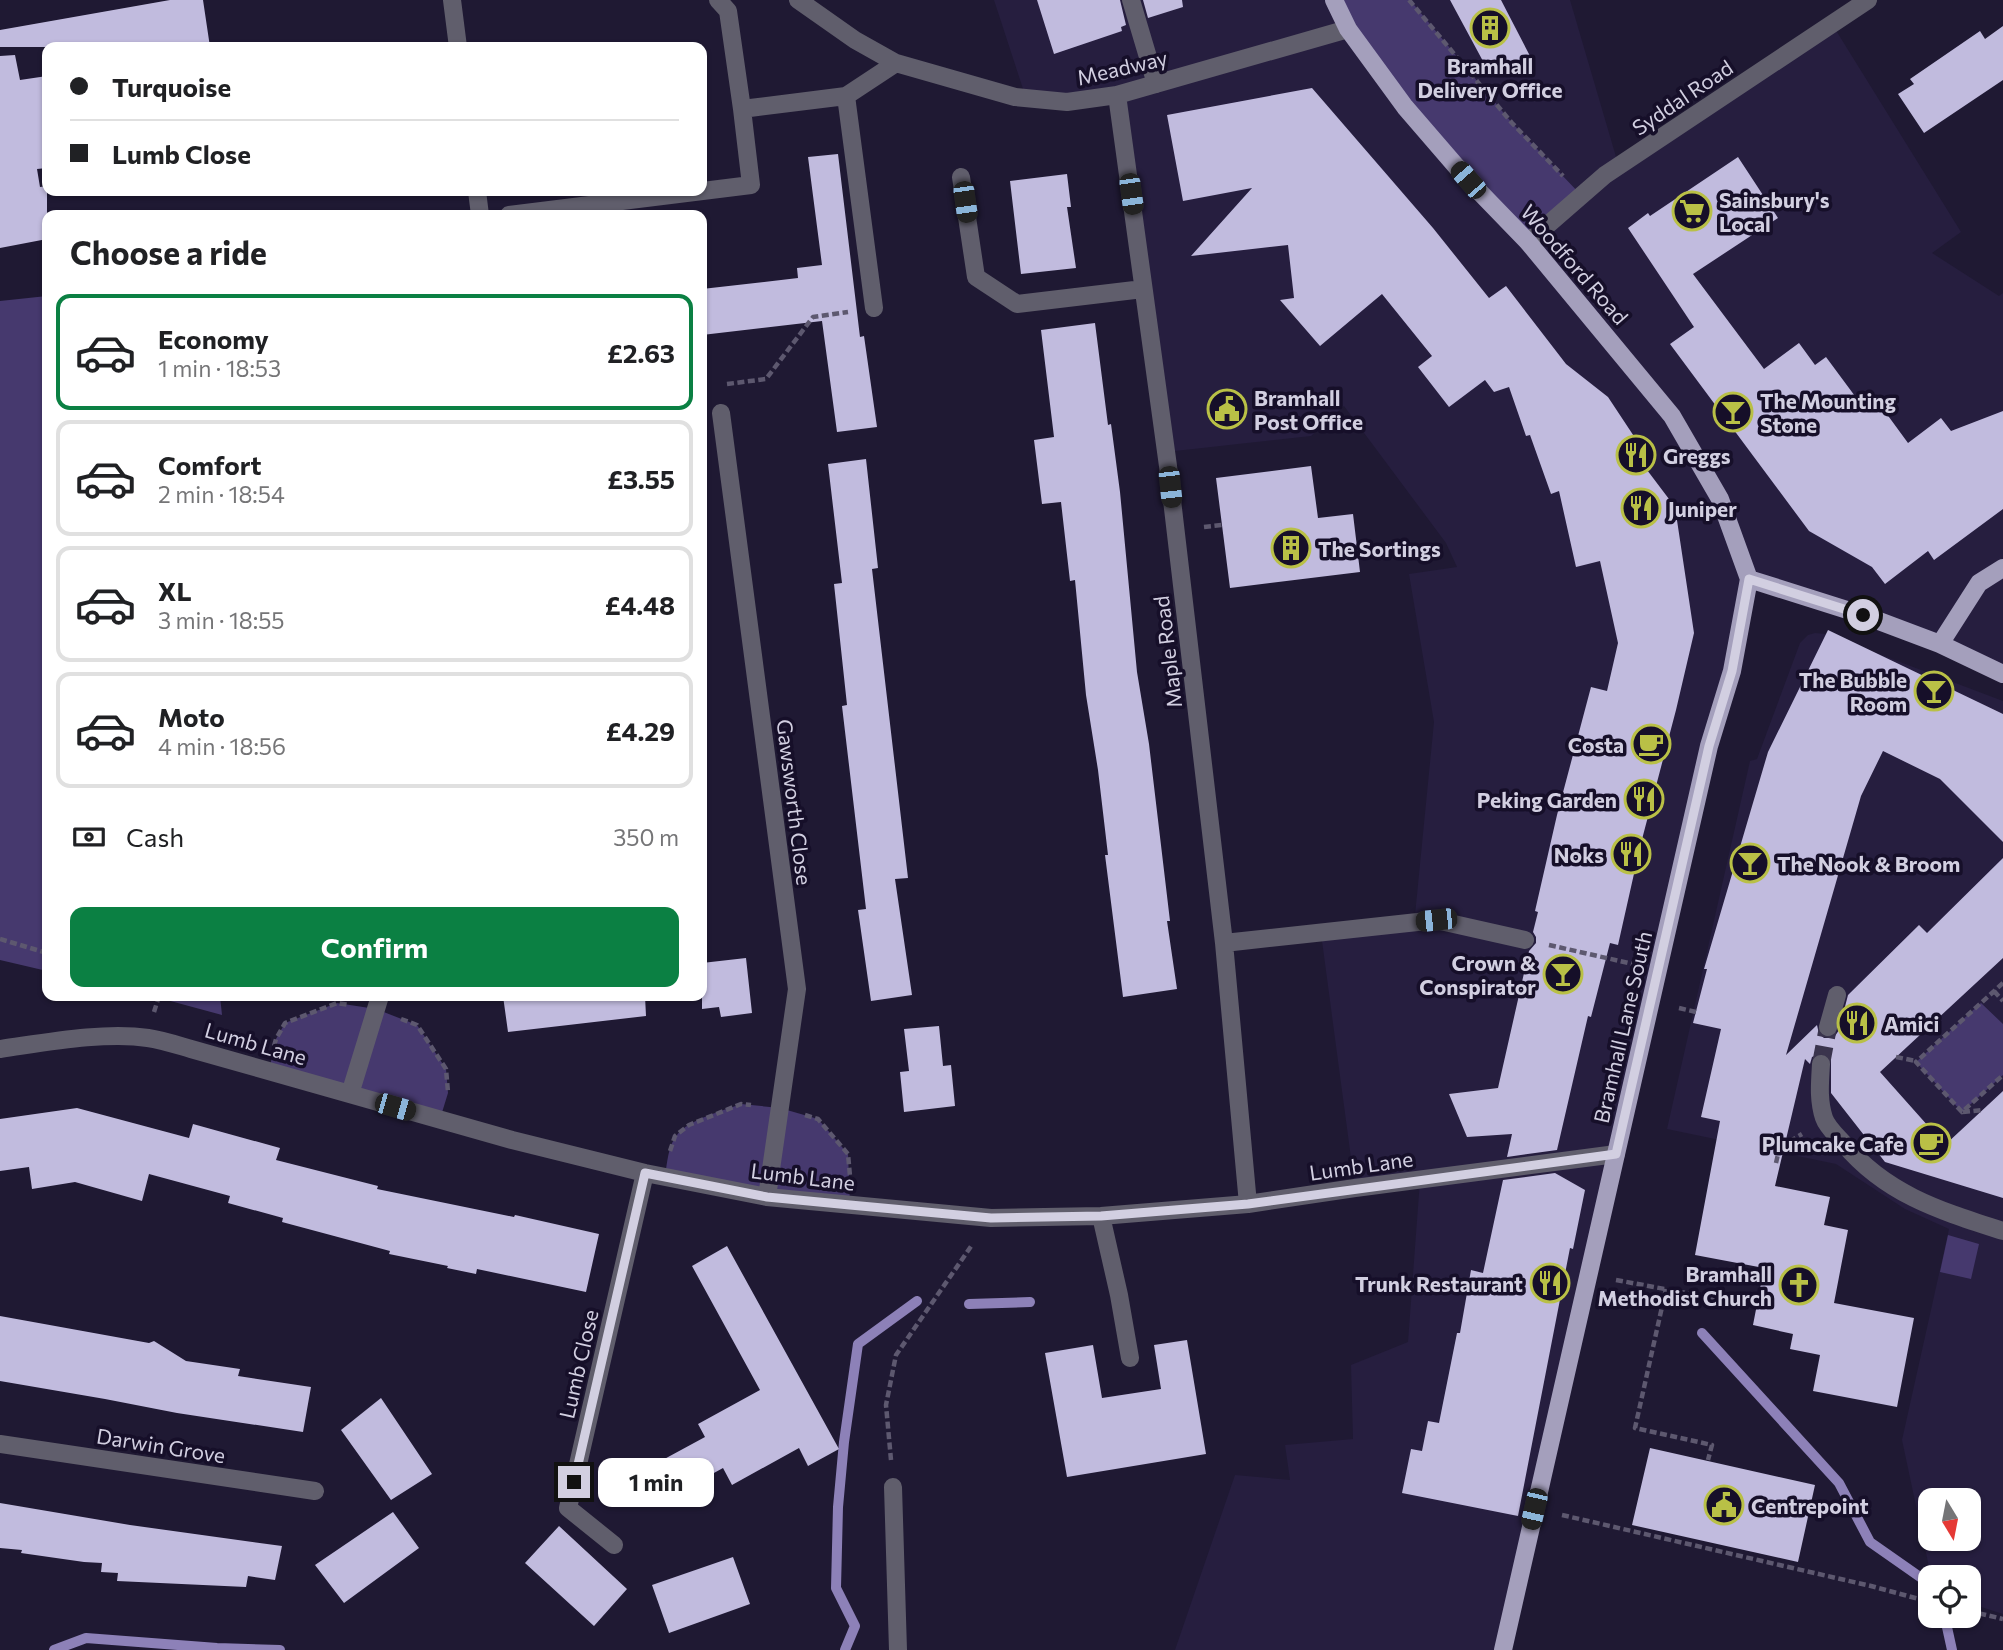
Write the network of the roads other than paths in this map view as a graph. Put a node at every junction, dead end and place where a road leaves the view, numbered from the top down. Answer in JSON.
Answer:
{"nodes":[{"id":1,"x":452,"y":0,"type":"edge"},
{"id":2,"x":718,"y":0,"type":"edge"},
{"id":3,"x":798,"y":0,"type":"edge"},
{"id":4,"x":1131,"y":0,"type":"edge"},
{"id":5,"x":1334,"y":0,"type":"edge"},
{"id":6,"x":1868,"y":0,"type":"edge"},
{"id":7,"x":1348,"y":29,"type":"junction"},
{"id":8,"x":457,"y":42,"type":"edge"},
{"id":9,"x":897,"y":63,"type":"junction"},
{"id":10,"x":1156,"y":84,"type":"junction"},
{"id":11,"x":1117,"y":95,"type":"junction"},
{"id":12,"x":846,"y":96,"type":"junction"},
{"id":13,"x":742,"y":109,"type":"junction"},
{"id":14,"x":961,"y":177,"type":"dead end"},
{"id":15,"x":707,"y":190,"type":"edge"},
{"id":16,"x":662,"y":196,"type":"edge"},
{"id":17,"x":549,"y":210,"type":"edge"},
{"id":18,"x":1528,"y":242,"type":"junction"},
{"id":19,"x":1143,"y":289,"type":"junction"},
{"id":20,"x":874,"y":308,"type":"road end"},
{"id":21,"x":721,"y":413,"type":"dead end"},
{"id":22,"x":2003,"y":568,"type":"edge"},
{"id":23,"x":1749,"y":579,"type":"junction"},
{"id":24,"x":1940,"y":644,"type":"junction"},
{"id":25,"x":2003,"y":674,"type":"edge"},
{"id":26,"x":1524,"y":940,"type":"road end"},
{"id":27,"x":1224,"y":943,"type":"junction"},
{"id":28,"x":1837,"y":995,"type":"dead end"},
{"id":29,"x":378,"y":1001,"type":"edge"},
{"id":30,"x":1828,"y":1027,"type":"tunnel mouth"},
{"id":31,"x":0,"y":1049,"type":"edge"},
{"id":32,"x":1821,"y":1064,"type":"tunnel mouth"},
{"id":33,"x":350,"y":1094,"type":"junction"},
{"id":34,"x":1616,"y":1154,"type":"junction"},
{"id":35,"x":645,"y":1173,"type":"junction"},
{"id":36,"x":767,"y":1197,"type":"junction"},
{"id":37,"x":1248,"y":1204,"type":"junction"},
{"id":38,"x":1101,"y":1216,"type":"junction"},
{"id":39,"x":2003,"y":1231,"type":"edge"},
{"id":40,"x":1129,"y":1358,"type":"dead end"},
{"id":41,"x":0,"y":1444,"type":"edge"},
{"id":42,"x":893,"y":1487,"type":"road end"},
{"id":43,"x":315,"y":1491,"type":"dead end"},
{"id":44,"x":614,"y":1545,"type":"dead end"},
{"id":45,"x":898,"y":1650,"type":"edge"},
{"id":46,"x":1503,"y":1650,"type":"edge"}],
"edges":[{"from":1,"to":8,"type":"street"},
{"from":2,"to":13,"type":"street"},
{"from":3,"to":9,"type":"street","name":"Meadway"},
{"from":4,"to":10,"type":"street"},
{"from":5,"to":7,"type":"main road","name":"Woodford Road"},
{"from":6,"to":18,"type":"street","name":"Syddal Road"},
{"from":7,"to":10,"type":"street","name":"Meadway"},
{"from":7,"to":18,"type":"main road","name":"Woodford Road"},
{"from":9,"to":11,"type":"street","name":"Meadway"},
{"from":9,"to":12,"type":"street"},
{"from":10,"to":11,"type":"street","name":"Meadway"},
{"from":11,"to":19,"type":"street","name":"Maple Road"},
{"from":12,"to":13,"type":"street"},
{"from":12,"to":20,"type":"street"},
{"from":13,"to":15,"type":"street"},
{"from":14,"to":19,"type":"street"},
{"from":16,"to":17,"type":"street"},
{"from":18,"to":23,"type":"main road","name":"Woodford Road"},
{"from":19,"to":27,"type":"street","name":"Maple Road"},
{"from":21,"to":36,"type":"street","name":"Gawsworth Close"},
{"from":22,"to":24,"type":"main road"},
{"from":23,"to":24,"type":"main road"},
{"from":23,"to":34,"type":"main road","name":"Bramhall Lane South"},
{"from":24,"to":25,"type":"main road"},
{"from":26,"to":27,"type":"street"},
{"from":27,"to":37,"type":"street","name":"Maple Road"},
{"from":28,"to":30,"type":"street"},
{"from":29,"to":33,"type":"street"},
{"from":31,"to":33,"type":"street","name":"Lumb Lane"},
{"from":32,"to":39,"type":"street"},
{"from":33,"to":35,"type":"street","name":"Lumb Lane"},
{"from":34,"to":37,"type":"street","name":"Lumb Lane"},
{"from":34,"to":46,"type":"main road","name":"Bramhall Lane South"},
{"from":35,"to":36,"type":"street","name":"Lumb Lane"},
{"from":35,"to":44,"type":"street","name":"Lumb Close"},
{"from":36,"to":38,"type":"street","name":"Lumb Lane"},
{"from":37,"to":38,"type":"street","name":"Lumb Lane"},
{"from":38,"to":40,"type":"street"},
{"from":41,"to":43,"type":"street","name":"Darwin Grove"},
{"from":42,"to":45,"type":"street"}]}
